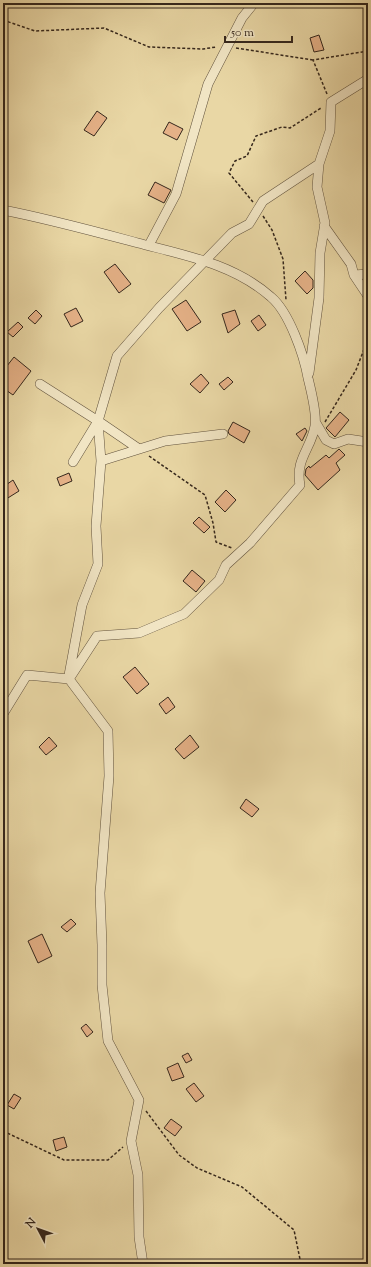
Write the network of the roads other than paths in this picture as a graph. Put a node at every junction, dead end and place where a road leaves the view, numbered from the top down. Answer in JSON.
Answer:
{"nodes":[{"id":1,"x":254,"y":3,"type":"edge"},
{"id":2,"x":368,"y":80,"type":"edge"},
{"id":3,"x":319,"y":164,"type":"junction"},
{"id":4,"x":3,"y":210,"type":"edge"},
{"id":5,"x":324,"y":226,"type":"junction"},
{"id":6,"x":149,"y":246,"type":"junction"},
{"id":7,"x":205,"y":261,"type":"junction"},
{"id":8,"x":368,"y":274,"type":"edge"},
{"id":9,"x":354,"y":275,"type":"junction"},
{"id":10,"x":368,"y":296,"type":"edge"},
{"id":11,"x":308,"y":377,"type":"junction"},
{"id":12,"x":40,"y":384,"type":"dead end"},
{"id":13,"x":98,"y":421,"type":"junction"},
{"id":14,"x":318,"y":427,"type":"junction"},
{"id":15,"x":223,"y":434,"type":"dead end"},
{"id":16,"x":368,"y":442,"type":"edge"},
{"id":17,"x":139,"y":449,"type":"junction"},
{"id":18,"x":101,"y":461,"type":"junction"},
{"id":19,"x":73,"y":462,"type":"dead end"},
{"id":20,"x":68,"y":679,"type":"junction"},
{"id":21,"x":3,"y":714,"type":"edge"},
{"id":22,"x":143,"y":1264,"type":"edge"}],
"edges":[{"from":1,"to":6,"type":"street"},
{"from":2,"to":3,"type":"street"},
{"from":3,"to":5,"type":"street"},
{"from":3,"to":7,"type":"street"},
{"from":4,"to":6,"type":"street"},
{"from":5,"to":9,"type":"street"},
{"from":5,"to":11,"type":"street"},
{"from":6,"to":7,"type":"street"},
{"from":7,"to":11,"type":"street"},
{"from":7,"to":13,"type":"street"},
{"from":8,"to":9,"type":"street"},
{"from":9,"to":10,"type":"street"},
{"from":11,"to":14,"type":"street"},
{"from":12,"to":13,"type":"street"},
{"from":13,"to":17,"type":"street"},
{"from":13,"to":18,"type":"street"},
{"from":13,"to":19,"type":"street"},
{"from":14,"to":16,"type":"street"},
{"from":14,"to":20,"type":"street"},
{"from":15,"to":17,"type":"street"},
{"from":17,"to":18,"type":"street"},
{"from":18,"to":20,"type":"street"},
{"from":20,"to":21,"type":"street"},
{"from":20,"to":22,"type":"street"}]}
